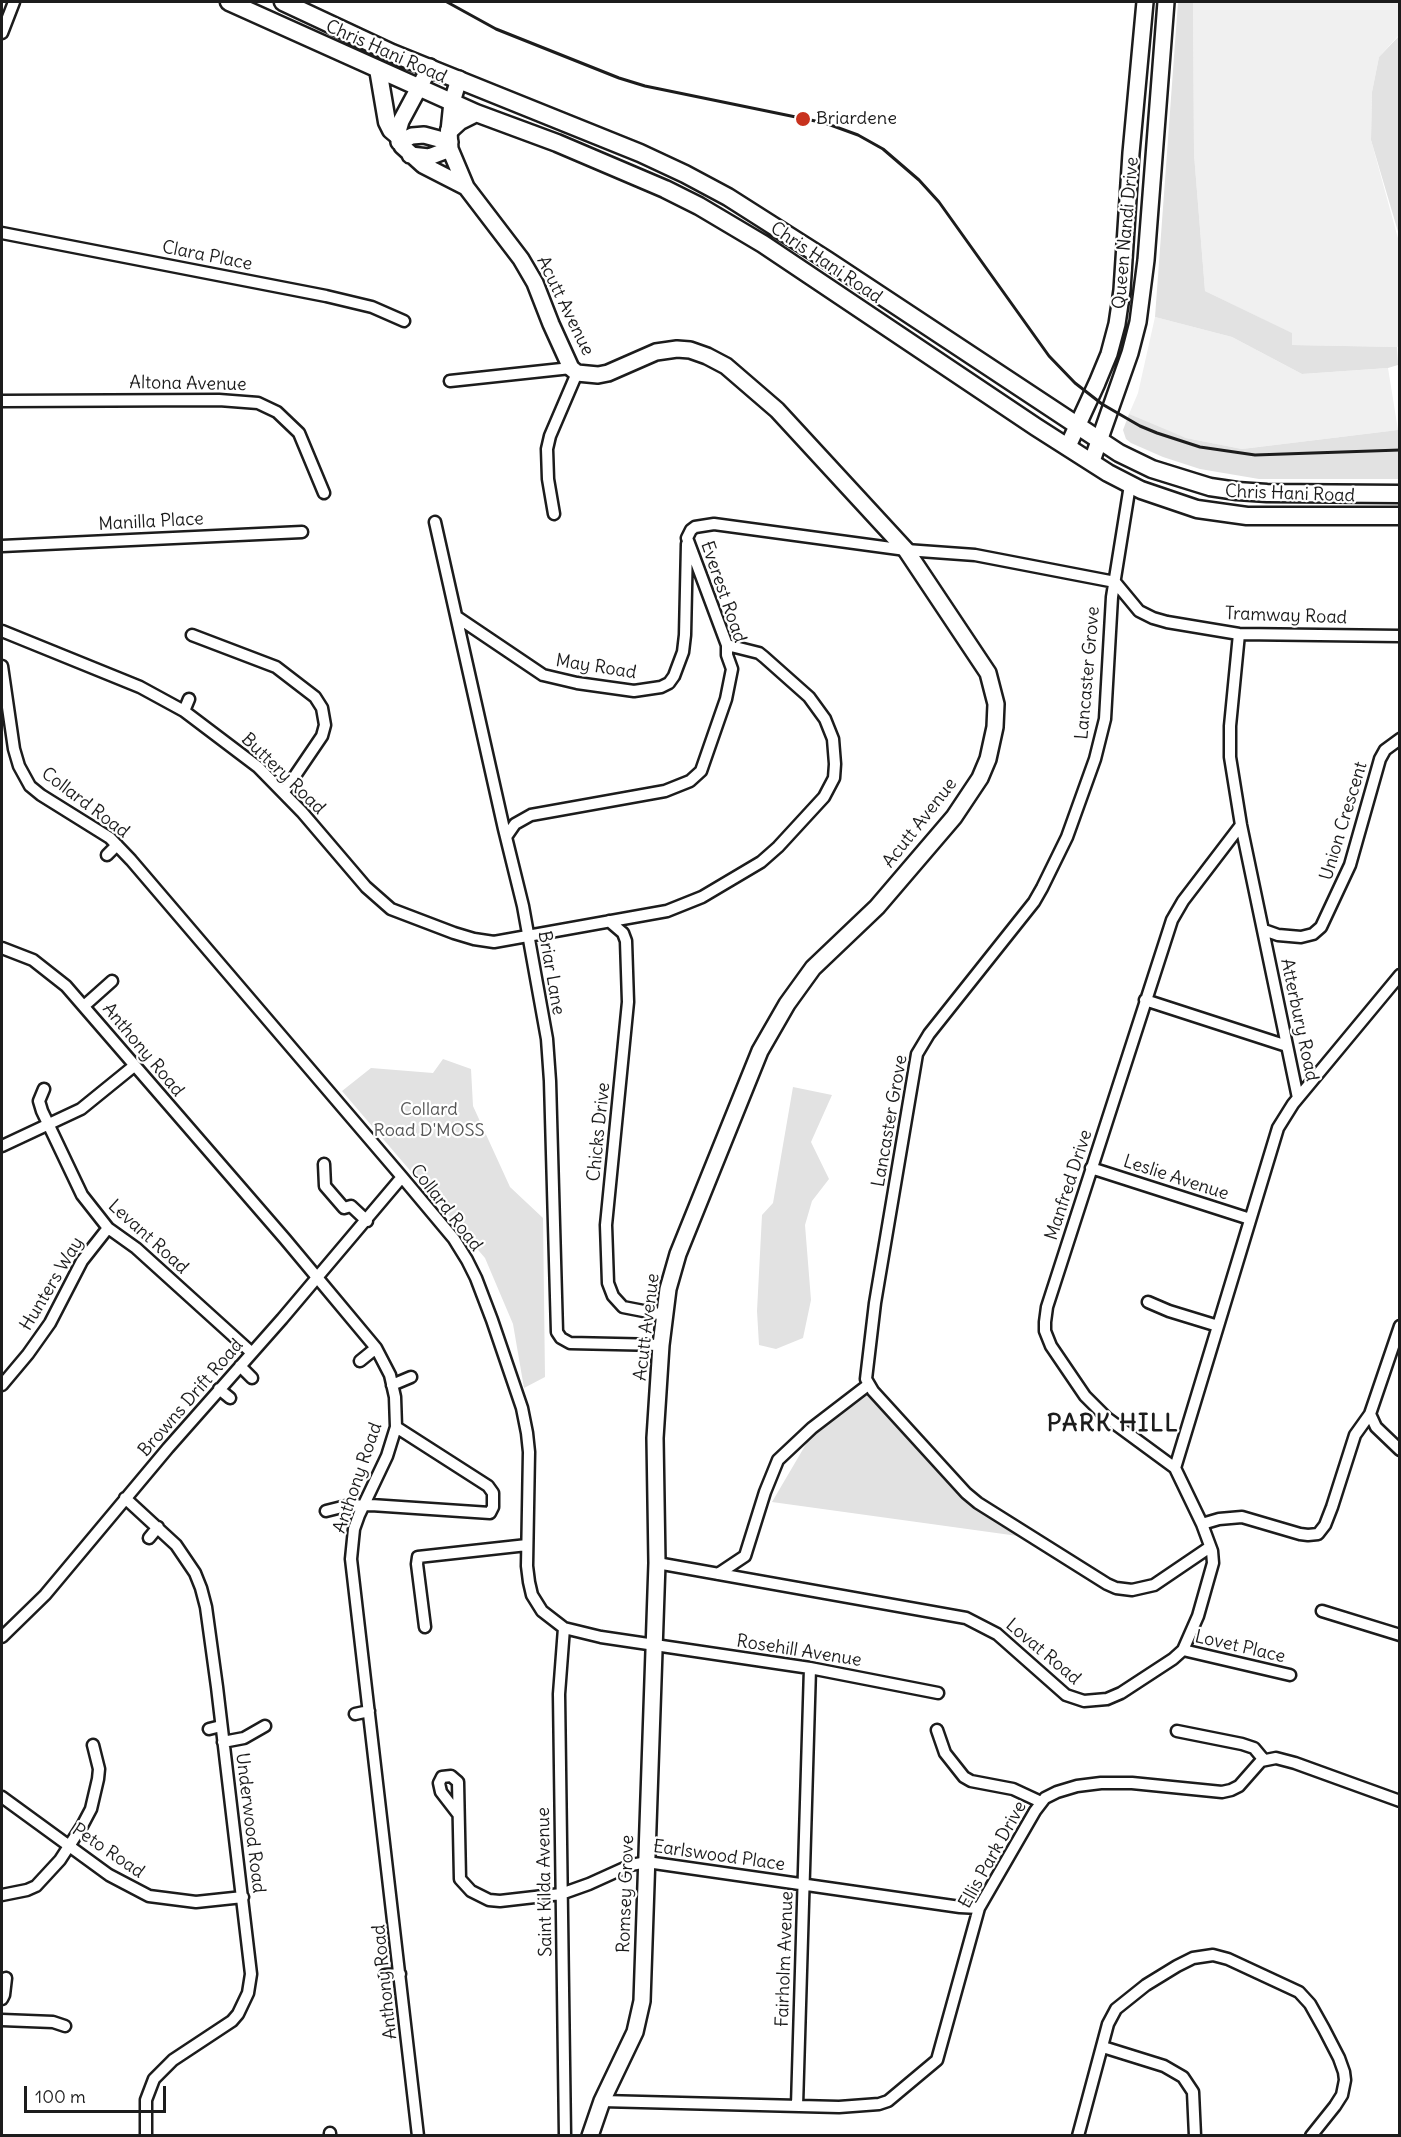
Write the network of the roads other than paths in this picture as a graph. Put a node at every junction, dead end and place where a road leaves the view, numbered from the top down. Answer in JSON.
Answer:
{"nodes":[{"id":1,"x":14,"y":2,"type":"edge"},
{"id":2,"x":229,"y":2,"type":"edge"},
{"id":3,"x":283,"y":2,"type":"edge"},
{"id":4,"x":1145,"y":2,"type":"edge"},
{"id":5,"x":1166,"y":2,"type":"edge"},
{"id":6,"x":2,"y":33,"type":"edge"},
{"id":7,"x":430,"y":67,"type":"junction"},
{"id":8,"x":378,"y":69,"type":"junction"},
{"id":9,"x":459,"y":78,"type":"junction"},
{"id":10,"x":420,"y":87,"type":"junction"},
{"id":11,"x":452,"y":102,"type":"junction"},
{"id":12,"x":476,"y":113,"type":"junction"},
{"id":13,"x":398,"y":138,"type":"junction"},
{"id":14,"x":449,"y":141,"type":"junction"},
{"id":15,"x":409,"y":154,"type":"junction"},
{"id":16,"x":466,"y":187,"type":"junction"},
{"id":17,"x":2,"y":233,"type":"edge"},
{"id":18,"x":404,"y":321,"type":"dead end"},
{"id":19,"x":574,"y":371,"type":"junction"},
{"id":20,"x":450,"y":381,"type":"dead end"},
{"id":21,"x":2,"y":401,"type":"edge"},
{"id":22,"x":1077,"y":426,"type":"junction"},
{"id":23,"x":1101,"y":441,"type":"junction"},
{"id":24,"x":1068,"y":446,"type":"junction"},
{"id":25,"x":1092,"y":461,"type":"junction"},
{"id":26,"x":1130,"y":485,"type":"junction"},
{"id":27,"x":324,"y":493,"type":"dead end"},
{"id":28,"x":1380,"y":494,"type":"junction"},
{"id":29,"x":1400,"y":494,"type":"edge"},
{"id":30,"x":554,"y":514,"type":"dead end"},
{"id":31,"x":1360,"y":516,"type":"junction"},
{"id":32,"x":1400,"y":516,"type":"edge"},
{"id":33,"x":435,"y":522,"type":"dead end"},
{"id":34,"x":302,"y":532,"type":"dead end"},
{"id":35,"x":687,"y":538,"type":"junction"},
{"id":36,"x":2,"y":546,"type":"edge"},
{"id":37,"x":906,"y":550,"type":"junction"},
{"id":38,"x":1115,"y":582,"type":"junction"},
{"id":39,"x":457,"y":617,"type":"junction"},
{"id":40,"x":2,"y":630,"type":"edge"},
{"id":41,"x":1239,"y":634,"type":"junction"},
{"id":42,"x":192,"y":635,"type":"dead end"},
{"id":43,"x":1400,"y":636,"type":"edge"},
{"id":44,"x":727,"y":645,"type":"junction"},
{"id":45,"x":2,"y":666,"type":"edge"},
{"id":46,"x":189,"y":699,"type":"dead end"},
{"id":47,"x":184,"y":711,"type":"junction"},
{"id":48,"x":1400,"y":739,"type":"edge"},
{"id":49,"x":284,"y":792,"type":"junction"},
{"id":50,"x":1241,"y":825,"type":"junction"},
{"id":51,"x":506,"y":837,"type":"junction"},
{"id":52,"x":117,"y":844,"type":"junction"},
{"id":53,"x":107,"y":855,"type":"dead end"},
{"id":54,"x":609,"y":921,"type":"junction"},
{"id":55,"x":1264,"y":930,"type":"junction"},
{"id":56,"x":528,"y":936,"type":"junction"},
{"id":57,"x":2,"y":948,"type":"edge"},
{"id":58,"x":1400,"y":975,"type":"edge"},
{"id":59,"x":112,"y":981,"type":"dead end"},
{"id":60,"x":1145,"y":1000,"type":"junction"},
{"id":61,"x":84,"y":1006,"type":"junction"},
{"id":62,"x":1287,"y":1046,"type":"junction"},
{"id":63,"x":134,"y":1066,"type":"junction"},
{"id":64,"x":44,"y":1089,"type":"dead end"},
{"id":65,"x":1298,"y":1098,"type":"junction"},
{"id":66,"x":48,"y":1125,"type":"junction"},
{"id":67,"x":2,"y":1146,"type":"edge"},
{"id":68,"x":324,"y":1164,"type":"dead end"},
{"id":69,"x":1091,"y":1168,"type":"junction"},
{"id":70,"x":402,"y":1177,"type":"junction"},
{"id":71,"x":1250,"y":1220,"type":"junction"},
{"id":72,"x":366,"y":1221,"type":"junction"},
{"id":73,"x":108,"y":1228,"type":"junction"},
{"id":74,"x":317,"y":1278,"type":"junction"},
{"id":75,"x":1148,"y":1302,"type":"dead end"},
{"id":76,"x":664,"y":1315,"type":"junction"},
{"id":77,"x":1218,"y":1326,"type":"junction"},
{"id":78,"x":1400,"y":1326,"type":"edge"},
{"id":79,"x":661,"y":1345,"type":"junction"},
{"id":80,"x":376,"y":1348,"type":"junction"},
{"id":81,"x":252,"y":1353,"type":"junction"},
{"id":82,"x":360,"y":1361,"type":"dead end"},
{"id":83,"x":240,"y":1366,"type":"junction"},
{"id":84,"x":411,"y":1377,"type":"dead end"},
{"id":85,"x":252,"y":1378,"type":"dead end"},
{"id":86,"x":2,"y":1385,"type":"edge"},
{"id":87,"x":392,"y":1385,"type":"junction"},
{"id":88,"x":868,"y":1385,"type":"junction"},
{"id":89,"x":219,"y":1389,"type":"junction"},
{"id":90,"x":230,"y":1398,"type":"dead end"},
{"id":91,"x":1370,"y":1414,"type":"junction"},
{"id":92,"x":396,"y":1427,"type":"junction"},
{"id":93,"x":1400,"y":1450,"type":"edge"},
{"id":94,"x":1175,"y":1468,"type":"junction"},
{"id":95,"x":125,"y":1498,"type":"junction"},
{"id":96,"x":363,"y":1505,"type":"junction"},
{"id":97,"x":326,"y":1510,"type":"dead end"},
{"id":98,"x":1202,"y":1524,"type":"junction"},
{"id":99,"x":158,"y":1527,"type":"junction"},
{"id":100,"x":149,"y":1538,"type":"dead end"},
{"id":101,"x":528,"y":1545,"type":"junction"},
{"id":102,"x":1210,"y":1547,"type":"junction"},
{"id":103,"x":657,"y":1563,"type":"junction"},
{"id":104,"x":718,"y":1574,"type":"junction"},
{"id":105,"x":1322,"y":1611,"type":"dead end"},
{"id":106,"x":425,"y":1627,"type":"dead end"},
{"id":107,"x":564,"y":1628,"type":"junction"},
{"id":108,"x":1400,"y":1635,"type":"edge"},
{"id":109,"x":2,"y":1637,"type":"edge"},
{"id":110,"x":654,"y":1644,"type":"junction"},
{"id":111,"x":1182,"y":1650,"type":"junction"},
{"id":112,"x":810,"y":1668,"type":"junction"},
{"id":113,"x":1290,"y":1675,"type":"dead end"},
{"id":114,"x":939,"y":1693,"type":"dead end"},
{"id":115,"x":369,"y":1712,"type":"junction"},
{"id":116,"x":355,"y":1714,"type":"dead end"},
{"id":117,"x":221,"y":1726,"type":"junction"},
{"id":118,"x":266,"y":1726,"type":"dead end"},
{"id":119,"x":209,"y":1729,"type":"dead end"},
{"id":120,"x":937,"y":1730,"type":"dead end"},
{"id":121,"x":1177,"y":1731,"type":"dead end"},
{"id":122,"x":223,"y":1742,"type":"junction"},
{"id":123,"x":93,"y":1745,"type":"dead end"},
{"id":124,"x":1264,"y":1760,"type":"junction"},
{"id":125,"x":2,"y":1797,"type":"edge"},
{"id":126,"x":1400,"y":1801,"type":"edge"},
{"id":127,"x":1041,"y":1802,"type":"junction"},
{"id":128,"x":458,"y":1814,"type":"dead end"},
{"id":129,"x":69,"y":1845,"type":"junction"},
{"id":130,"x":647,"y":1862,"type":"junction"},
{"id":131,"x":804,"y":1885,"type":"junction"},
{"id":132,"x":2,"y":1894,"type":"edge"},
{"id":133,"x":561,"y":1894,"type":"junction"},
{"id":134,"x":243,"y":1897,"type":"junction"},
{"id":135,"x":979,"y":1908,"type":"junction"},
{"id":136,"x":400,"y":1974,"type":"junction"},
{"id":137,"x":385,"y":1975,"type":"dead end"},
{"id":138,"x":6,"y":1978,"type":"dead end"},
{"id":139,"x":2,"y":1999,"type":"edge"},
{"id":140,"x":2,"y":2020,"type":"edge"},
{"id":141,"x":65,"y":2026,"type":"dead end"},
{"id":142,"x":1102,"y":2048,"type":"junction"},
{"id":143,"x":602,"y":2101,"type":"junction"},
{"id":144,"x":797,"y":2106,"type":"junction"},
{"id":145,"x":566,"y":2135,"type":"edge"},
{"id":146,"x":146,"y":2136,"type":"edge"},
{"id":147,"x":418,"y":2136,"type":"edge"},
{"id":148,"x":590,"y":2136,"type":"edge"},
{"id":149,"x":1078,"y":2136,"type":"edge"},
{"id":150,"x":1195,"y":2136,"type":"edge"},
{"id":151,"x":1311,"y":2136,"type":"edge"}],
"edges":[{"from":1,"to":6,"type":"street"},
{"from":2,"to":8,"type":"main road","name":"Chris Hani Road"},
{"from":3,"to":7,"type":"main road","name":"Chris Hani Road"},
{"from":4,"to":22,"type":"street","name":"Queen Nandi Drive"},
{"from":5,"to":23,"type":"street","name":"Queen Nandi Drive"},
{"from":7,"to":9,"type":"main road","name":"Chris Hani Road"},
{"from":7,"to":10,"type":"street"},
{"from":8,"to":10,"type":"main road","name":"Chris Hani Road"},
{"from":8,"to":13,"type":"main road"},
{"from":9,"to":11,"type":"street","name":"Acutt Avenue"},
{"from":9,"to":22,"type":"main road","name":"Chris Hani Road"},
{"from":10,"to":11,"type":"main road","name":"Chris Hani Road"},
{"from":10,"to":13,"type":"street"},
{"from":11,"to":12,"type":"main road","name":"Chris Hani Road"},
{"from":11,"to":14,"type":"street","name":"Acutt Avenue"},
{"from":12,"to":14,"type":"main road"},
{"from":12,"to":24,"type":"main road","name":"Chris Hani Road"},
{"from":13,"to":14,"type":"street"},
{"from":13,"to":15,"type":"street","name":"Acutt Avenue"},
{"from":14,"to":15,"type":"street"},
{"from":14,"to":16,"type":"street","name":"Acutt Avenue"},
{"from":15,"to":16,"type":"street","name":"Acutt Avenue"},
{"from":16,"to":19,"type":"street","name":"Acutt Avenue"},
{"from":17,"to":18,"type":"street","name":"Clara Place"},
{"from":19,"to":20,"type":"street"},
{"from":19,"to":30,"type":"street"},
{"from":19,"to":37,"type":"street","name":"Acutt Avenue"},
{"from":21,"to":27,"type":"street","name":"Altona Avenue"},
{"from":22,"to":23,"type":"main road","name":"Chris Hani Road"},
{"from":22,"to":24,"type":"street","name":"Queen Nandi Drive"},
{"from":23,"to":25,"type":"street","name":"Queen Nandi Drive"},
{"from":23,"to":28,"type":"main road","name":"Chris Hani Road"},
{"from":24,"to":25,"type":"main road","name":"Chris Hani Road"},
{"from":25,"to":26,"type":"main road","name":"Chris Hani Road"},
{"from":26,"to":31,"type":"main road","name":"Chris Hani Road"},
{"from":26,"to":38,"type":"street","name":"Lancaster Grove"},
{"from":28,"to":29,"type":"main road","name":"Chris Hani Road"},
{"from":28,"to":31,"type":"main road"},
{"from":31,"to":32,"type":"main road","name":"Chris Hani Road"},
{"from":33,"to":39,"type":"street","name":"Briar Lane"},
{"from":34,"to":36,"type":"street","name":"Manilla Place"},
{"from":35,"to":37,"type":"street","name":"Everest Road"},
{"from":35,"to":39,"type":"street","name":"May Road"},
{"from":35,"to":44,"type":"street","name":"Everest Road"},
{"from":37,"to":38,"type":"street","name":"Everest Road"},
{"from":37,"to":76,"type":"street","name":"Acutt Avenue"},
{"from":38,"to":41,"type":"street","name":"Tramway Road"},
{"from":38,"to":88,"type":"street","name":"Lancaster Grove"},
{"from":39,"to":51,"type":"street","name":"Briar Lane"},
{"from":40,"to":47,"type":"street","name":"Buttery Road"},
{"from":41,"to":43,"type":"street","name":"Tramway Road"},
{"from":41,"to":50,"type":"street","name":"Atterbury Road"},
{"from":42,"to":49,"type":"street"},
{"from":44,"to":51,"type":"street","name":"Everest Road"},
{"from":44,"to":54,"type":"street","name":"Buttery Road"},
{"from":45,"to":52,"type":"street","name":"Collard Road"},
{"from":46,"to":47,"type":"street"},
{"from":47,"to":49,"type":"street","name":"Buttery Road"},
{"from":48,"to":55,"type":"street","name":"Union Crescent"},
{"from":49,"to":56,"type":"street","name":"Buttery Road"},
{"from":50,"to":55,"type":"street","name":"Atterbury Road"},
{"from":50,"to":60,"type":"street","name":"Manfred Drive"},
{"from":51,"to":56,"type":"street","name":"Briar Lane"},
{"from":52,"to":53,"type":"street"},
{"from":52,"to":70,"type":"street","name":"Collard Road"},
{"from":54,"to":56,"type":"street","name":"Buttery Road"},
{"from":54,"to":76,"type":"street","name":"Chicks Drive"},
{"from":55,"to":62,"type":"street","name":"Atterbury Road"},
{"from":56,"to":79,"type":"street","name":"Briar Lane"},
{"from":57,"to":61,"type":"street","name":"Anthony Road"},
{"from":58,"to":65,"type":"street"},
{"from":59,"to":61,"type":"street"},
{"from":60,"to":62,"type":"street"},
{"from":60,"to":69,"type":"street","name":"Manfred Drive"},
{"from":61,"to":63,"type":"street","name":"Anthony Road"},
{"from":62,"to":65,"type":"street","name":"Atterbury Road"},
{"from":63,"to":66,"type":"street"},
{"from":63,"to":74,"type":"street","name":"Anthony Road"},
{"from":64,"to":66,"type":"street","name":"Levant Road"},
{"from":65,"to":71,"type":"street","name":"Atterbury Road"},
{"from":66,"to":67,"type":"street"},
{"from":66,"to":73,"type":"street","name":"Levant Road"},
{"from":68,"to":72,"type":"street"},
{"from":69,"to":71,"type":"street","name":"Leslie Avenue"},
{"from":69,"to":94,"type":"street","name":"Manfred Drive"},
{"from":70,"to":72,"type":"street","name":"Browns Drift Road"},
{"from":70,"to":101,"type":"street","name":"Collard Road"},
{"from":71,"to":77,"type":"street","name":"Atterbury Road"},
{"from":72,"to":74,"type":"street","name":"Browns Drift Road"},
{"from":73,"to":81,"type":"street","name":"Levant Road"},
{"from":73,"to":86,"type":"street","name":"Hunters Way"},
{"from":74,"to":80,"type":"street","name":"Anthony Road"},
{"from":74,"to":81,"type":"street","name":"Browns Drift Road"},
{"from":75,"to":77,"type":"street"},
{"from":76,"to":79,"type":"street","name":"Acutt Avenue"},
{"from":77,"to":94,"type":"street","name":"Atterbury Road"},
{"from":78,"to":91,"type":"street"},
{"from":79,"to":103,"type":"street","name":"Acutt Avenue"},
{"from":80,"to":82,"type":"street"},
{"from":80,"to":87,"type":"street","name":"Anthony Road"},
{"from":81,"to":83,"type":"street","name":"Browns Drift Road"},
{"from":83,"to":85,"type":"street"},
{"from":83,"to":89,"type":"street","name":"Browns Drift Road"},
{"from":84,"to":87,"type":"street"},
{"from":87,"to":92,"type":"street","name":"Anthony Road"},
{"from":88,"to":102,"type":"street"},
{"from":88,"to":104,"type":"street"},
{"from":89,"to":90,"type":"street"},
{"from":89,"to":95,"type":"street","name":"Browns Drift Road"},
{"from":91,"to":93,"type":"street"},
{"from":91,"to":98,"type":"street"},
{"from":92,"to":96,"type":"street","name":"Anthony Road"},
{"from":92,"to":96,"type":"street"},
{"from":94,"to":98,"type":"street"},
{"from":95,"to":99,"type":"street","name":"Underwood Road"},
{"from":95,"to":109,"type":"street","name":"Browns Drift Road"},
{"from":96,"to":97,"type":"street"},
{"from":96,"to":115,"type":"street","name":"Anthony Road"},
{"from":98,"to":102,"type":"street"},
{"from":99,"to":100,"type":"street"},
{"from":99,"to":117,"type":"street","name":"Underwood Road"},
{"from":101,"to":106,"type":"street"},
{"from":101,"to":107,"type":"street","name":"Collard Road"},
{"from":102,"to":111,"type":"street","name":"Lovat Road"},
{"from":103,"to":104,"type":"street","name":"Lovat Road"},
{"from":103,"to":110,"type":"street","name":"Acutt Avenue"},
{"from":104,"to":111,"type":"street","name":"Lovat Road"},
{"from":105,"to":108,"type":"street"},
{"from":107,"to":110,"type":"street","name":"Collard Road"},
{"from":107,"to":133,"type":"street","name":"Saint Kilda Avenue"},
{"from":110,"to":112,"type":"street","name":"Rosehill Avenue"},
{"from":110,"to":130,"type":"street","name":"Romsey Grove"},
{"from":111,"to":113,"type":"street","name":"Lovet Place"},
{"from":112,"to":114,"type":"street","name":"Rosehill Avenue"},
{"from":112,"to":131,"type":"street","name":"Fairholm Avenue"},
{"from":115,"to":116,"type":"street"},
{"from":115,"to":136,"type":"street","name":"Anthony Road"},
{"from":117,"to":119,"type":"street"},
{"from":117,"to":122,"type":"street","name":"Underwood Road"},
{"from":118,"to":122,"type":"street"},
{"from":120,"to":127,"type":"street"},
{"from":121,"to":124,"type":"street"},
{"from":122,"to":134,"type":"street","name":"Underwood Road"},
{"from":123,"to":129,"type":"street"},
{"from":124,"to":126,"type":"street"},
{"from":124,"to":127,"type":"street","name":"Ellis Park Drive"},
{"from":125,"to":129,"type":"street","name":"Peto Road"},
{"from":127,"to":135,"type":"street","name":"Ellis Park Drive"},
{"from":128,"to":133,"type":"street","name":"Earlswood Place"},
{"from":129,"to":132,"type":"street"},
{"from":129,"to":134,"type":"street","name":"Peto Road"},
{"from":130,"to":131,"type":"street","name":"Earlswood Place"},
{"from":130,"to":133,"type":"street","name":"Earlswood Place"},
{"from":130,"to":143,"type":"street","name":"Romsey Grove"},
{"from":131,"to":135,"type":"street","name":"Earlswood Place"},
{"from":131,"to":144,"type":"street","name":"Fairholm Avenue"},
{"from":133,"to":145,"type":"street","name":"Saint Kilda Avenue"},
{"from":134,"to":146,"type":"street","name":"Underwood Road"},
{"from":135,"to":144,"type":"street","name":"Ellis Park Drive"},
{"from":136,"to":137,"type":"street"},
{"from":136,"to":147,"type":"street","name":"Anthony Road"},
{"from":138,"to":139,"type":"street"},
{"from":140,"to":141,"type":"street"},
{"from":142,"to":149,"type":"street"},
{"from":142,"to":150,"type":"street"},
{"from":142,"to":151,"type":"street"},
{"from":143,"to":144,"type":"street","name":"Ellis Park Drive"},
{"from":143,"to":148,"type":"street","name":"Romsey Grove"}]}
